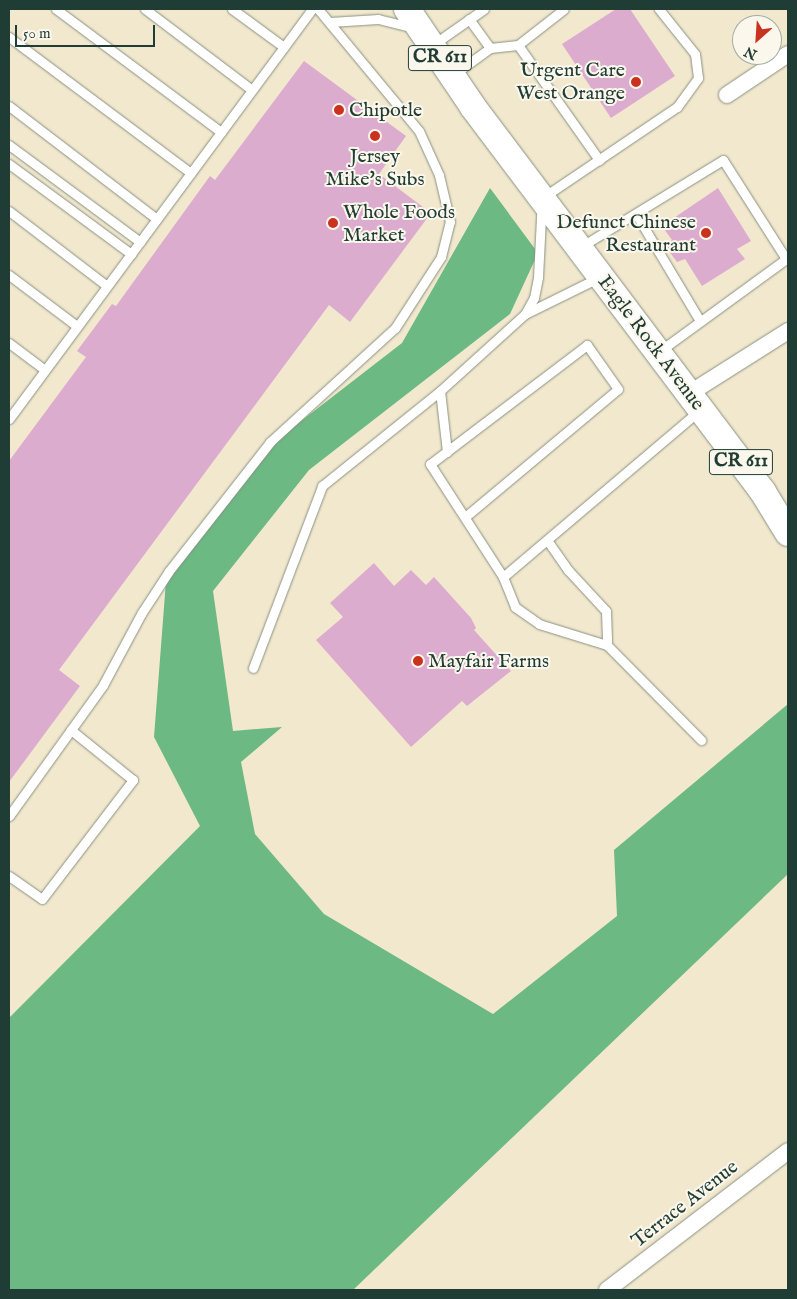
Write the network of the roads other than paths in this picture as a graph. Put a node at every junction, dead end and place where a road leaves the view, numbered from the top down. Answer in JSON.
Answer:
{"nodes":[{"id":1,"x":56,"y":9,"type":"edge"},
{"id":2,"x":145,"y":9,"type":"edge"},
{"id":3,"x":232,"y":9,"type":"edge"},
{"id":4,"x":312,"y":9,"type":"edge"},
{"id":5,"x":318,"y":9,"type":"edge"},
{"id":6,"x":484,"y":9,"type":"edge"},
{"id":7,"x":564,"y":9,"type":"edge"},
{"id":8,"x":659,"y":9,"type":"edge"},
{"id":9,"x":554,"y":11,"type":"edge"},
{"id":10,"x":469,"y":19,"type":"junction"},
{"id":11,"x":330,"y":22,"type":"junction"},
{"id":12,"x":420,"y":28,"type":"edge"},
{"id":13,"x":9,"y":36,"type":"edge"},
{"id":14,"x":518,"y":45,"type":"junction"},
{"id":15,"x":284,"y":47,"type":"junction"},
{"id":16,"x":490,"y":48,"type":"junction"},
{"id":17,"x":788,"y":54,"type":"edge"},
{"id":18,"x":452,"y":76,"type":"junction"},
{"id":19,"x":252,"y":90,"type":"junction"},
{"id":20,"x":727,"y":95,"type":"dead end"},
{"id":21,"x":9,"y":106,"type":"edge"},
{"id":22,"x":221,"y":132,"type":"junction"},
{"id":23,"x":9,"y":145,"type":"edge"},
{"id":24,"x":599,"y":160,"type":"junction"},
{"id":25,"x":9,"y":164,"type":"edge"},
{"id":26,"x":191,"y":173,"type":"junction"},
{"id":27,"x":542,"y":198,"type":"junction"},
{"id":28,"x":9,"y":211,"type":"edge"},
{"id":29,"x":636,"y":214,"type":"junction"},
{"id":30,"x":157,"y":219,"type":"junction"},
{"id":31,"x":140,"y":242,"type":"junction"},
{"id":32,"x":579,"y":247,"type":"junction"},
{"id":33,"x":131,"y":254,"type":"junction"},
{"id":34,"x":9,"y":275,"type":"edge"},
{"id":35,"x":601,"y":277,"type":"junction"},
{"id":36,"x":107,"y":286,"type":"junction"},
{"id":37,"x":525,"y":314,"type":"junction"},
{"id":38,"x":700,"y":321,"type":"junction"},
{"id":39,"x":77,"y":326,"type":"junction"},
{"id":40,"x":788,"y":331,"type":"edge"},
{"id":41,"x":9,"y":343,"type":"edge"},
{"id":42,"x":658,"y":353,"type":"junction"},
{"id":43,"x":45,"y":370,"type":"junction"},
{"id":44,"x":440,"y":391,"type":"junction"},
{"id":45,"x":696,"y":401,"type":"junction"},
{"id":46,"x":12,"y":406,"type":"edge"},
{"id":47,"x":9,"y":419,"type":"edge"},
{"id":48,"x":447,"y":452,"type":"junction"},
{"id":49,"x":465,"y":518,"type":"junction"},
{"id":50,"x":788,"y":532,"type":"edge"},
{"id":51,"x":547,"y":540,"type":"junction"},
{"id":52,"x":503,"y":577,"type":"junction"},
{"id":53,"x":606,"y":645,"type":"junction"},
{"id":54,"x":254,"y":668,"type":"dead end"},
{"id":55,"x":72,"y":730,"type":"junction"},
{"id":56,"x":701,"y":740,"type":"dead end"},
{"id":57,"x":9,"y":816,"type":"edge"},
{"id":58,"x":9,"y":876,"type":"edge"},
{"id":59,"x":788,"y":1150,"type":"edge"},
{"id":60,"x":607,"y":1290,"type":"edge"}],
"edges":[{"from":1,"to":22,"type":"lane"},
{"from":2,"to":19,"type":"lane"},
{"from":3,"to":15,"type":"lane"},
{"from":4,"to":15,"type":"lane"},
{"from":5,"to":11,"type":"lane"},
{"from":6,"to":10,"type":"lane"},
{"from":7,"to":9,"type":"lane"},
{"from":8,"to":24,"type":"lane"},
{"from":9,"to":14,"type":"lane"},
{"from":10,"to":12,"type":"lane"},
{"from":10,"to":16,"type":"lane"},
{"from":11,"to":12,"type":"lane"},
{"from":11,"to":55,"type":"lane"},
{"from":12,"to":18,"type":"main road","name":"Eagle Rock Avenue","number":"CR 611"},
{"from":13,"to":26,"type":"lane"},
{"from":14,"to":16,"type":"lane"},
{"from":14,"to":24,"type":"lane"},
{"from":15,"to":19,"type":"lane"},
{"from":16,"to":18,"type":"lane"},
{"from":17,"to":20,"type":"street"},
{"from":18,"to":27,"type":"main road","name":"Eagle Rock Avenue","number":"CR 611"},
{"from":19,"to":22,"type":"lane"},
{"from":21,"to":30,"type":"lane"},
{"from":22,"to":26,"type":"lane"},
{"from":23,"to":31,"type":"lane"},
{"from":24,"to":27,"type":"lane"},
{"from":25,"to":33,"type":"lane"},
{"from":26,"to":30,"type":"lane"},
{"from":27,"to":32,"type":"main road","name":"Eagle Rock Avenue","number":"CR 611"},
{"from":27,"to":37,"type":"lane"},
{"from":28,"to":36,"type":"lane"},
{"from":29,"to":32,"type":"lane"},
{"from":29,"to":38,"type":"lane"},
{"from":29,"to":38,"type":"lane"},
{"from":30,"to":31,"type":"lane"},
{"from":31,"to":33,"type":"lane"},
{"from":32,"to":35,"type":"main road","name":"Eagle Rock Avenue","number":"CR 611"},
{"from":33,"to":36,"type":"lane"},
{"from":34,"to":39,"type":"lane"},
{"from":35,"to":37,"type":"lane"},
{"from":35,"to":42,"type":"main road","name":"Eagle Rock Avenue","number":"CR 611"},
{"from":36,"to":39,"type":"lane"},
{"from":37,"to":44,"type":"lane"},
{"from":38,"to":42,"type":"lane"},
{"from":39,"to":43,"type":"lane"},
{"from":40,"to":45,"type":"street"},
{"from":41,"to":43,"type":"lane"},
{"from":42,"to":45,"type":"main road","name":"Eagle Rock Avenue","number":"CR 611"},
{"from":43,"to":46,"type":"lane"},
{"from":44,"to":48,"type":"lane"},
{"from":44,"to":54,"type":"lane"},
{"from":45,"to":50,"type":"main road","name":"Eagle Rock Avenue","number":"CR 611"},
{"from":45,"to":51,"type":"lane"},
{"from":46,"to":47,"type":"lane"},
{"from":48,"to":49,"type":"lane"},
{"from":48,"to":49,"type":"lane"},
{"from":49,"to":52,"type":"lane"},
{"from":51,"to":52,"type":"lane"},
{"from":51,"to":53,"type":"lane"},
{"from":52,"to":53,"type":"lane"},
{"from":53,"to":56,"type":"lane"},
{"from":55,"to":57,"type":"lane"},
{"from":55,"to":58,"type":"lane"},
{"from":59,"to":60,"type":"street","name":"Terrace Avenue"}]}
